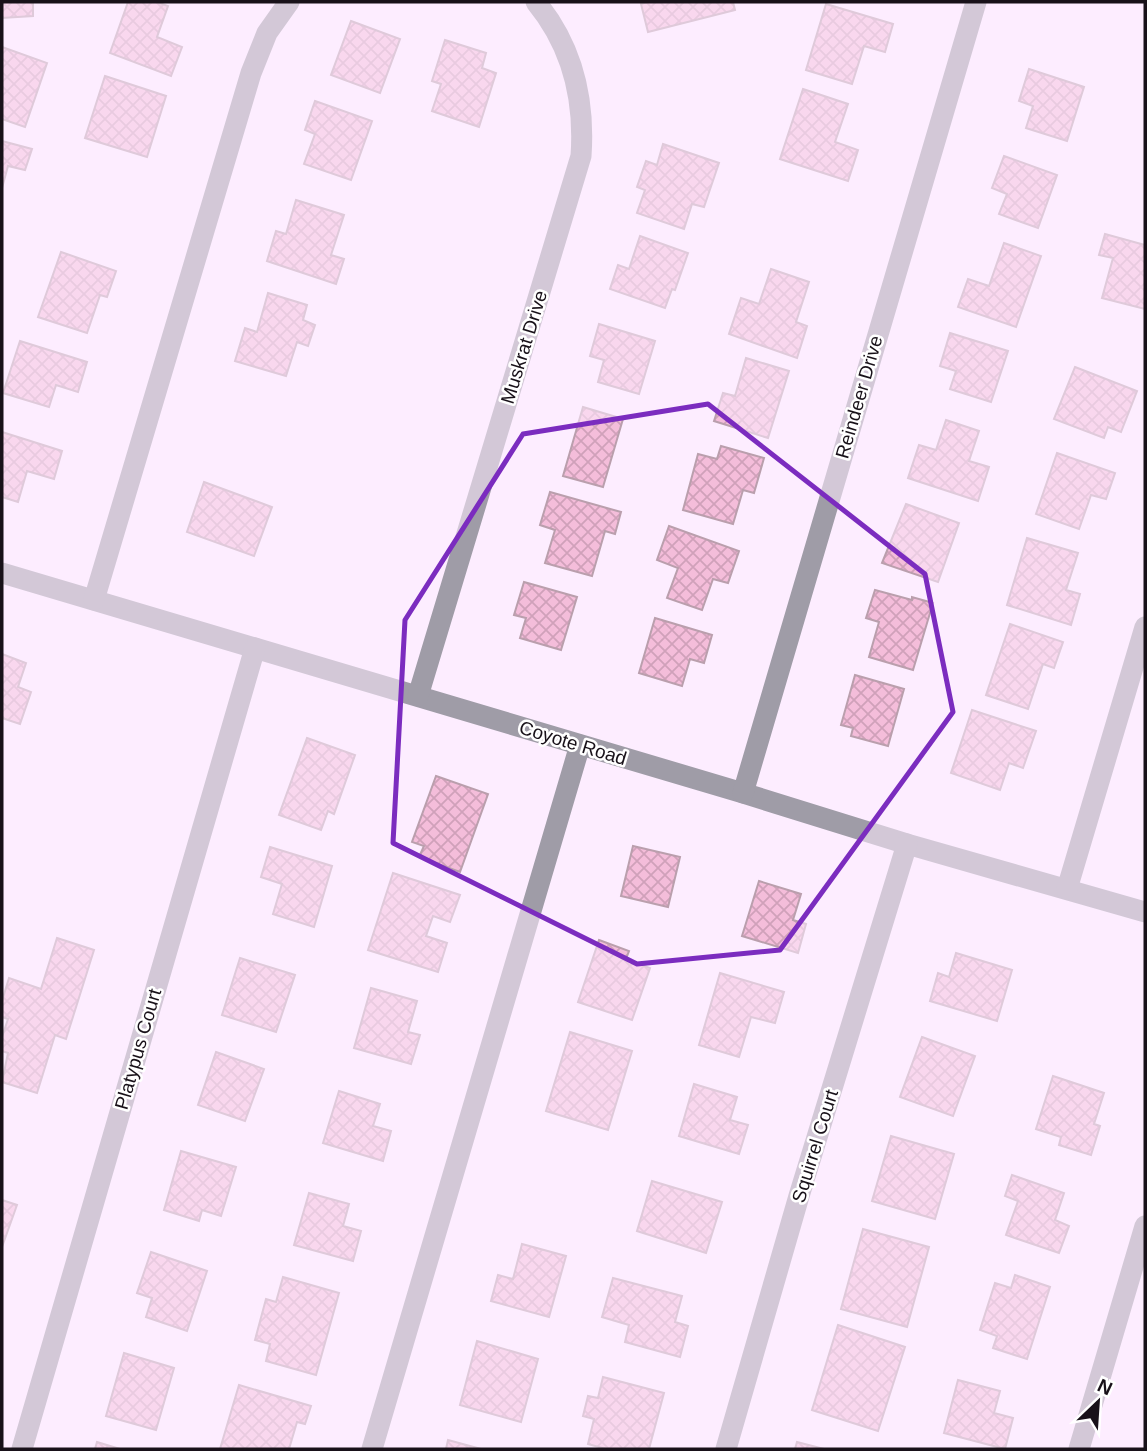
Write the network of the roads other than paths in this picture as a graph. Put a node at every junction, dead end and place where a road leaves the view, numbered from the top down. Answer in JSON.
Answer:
{"nodes":[{"id":1,"x":289,"y":2,"type":"edge"},
{"id":2,"x":536,"y":2,"type":"edge"},
{"id":3,"x":976,"y":2,"type":"edge"},
{"id":4,"x":2,"y":573,"type":"edge"},
{"id":5,"x":94,"y":600,"type":"junction"},
{"id":6,"x":1145,"y":627,"type":"edge"},
{"id":7,"x":255,"y":648,"type":"junction"},
{"id":8,"x":418,"y":696,"type":"junction"},
{"id":9,"x":580,"y":745,"type":"junction"},
{"id":10,"x":743,"y":793,"type":"junction"},
{"id":11,"x":907,"y":844,"type":"junction"},
{"id":12,"x":1067,"y":889,"type":"junction"},
{"id":13,"x":1145,"y":912,"type":"edge"},
{"id":14,"x":1145,"y":1226,"type":"edge"},
{"id":15,"x":22,"y":1449,"type":"edge"},
{"id":16,"x":372,"y":1449,"type":"edge"},
{"id":17,"x":726,"y":1449,"type":"edge"},
{"id":18,"x":1079,"y":1449,"type":"edge"}],
"edges":[{"from":1,"to":5,"type":"street"},
{"from":2,"to":8,"type":"street","name":"Muskrat Drive"},
{"from":3,"to":10,"type":"street","name":"Reindeer Drive"},
{"from":4,"to":5,"type":"street","name":"Coyote Road"},
{"from":5,"to":7,"type":"street","name":"Coyote Road"},
{"from":6,"to":12,"type":"street"},
{"from":7,"to":8,"type":"street","name":"Coyote Road"},
{"from":7,"to":15,"type":"street","name":"Platypus Court"},
{"from":8,"to":9,"type":"street","name":"Coyote Road"},
{"from":9,"to":10,"type":"street","name":"Coyote Road"},
{"from":9,"to":16,"type":"street"},
{"from":10,"to":11,"type":"street","name":"Coyote Road"},
{"from":11,"to":12,"type":"street","name":"Coyote Road"},
{"from":11,"to":17,"type":"street","name":"Squirrel Court"},
{"from":12,"to":13,"type":"street","name":"Coyote Road"},
{"from":14,"to":18,"type":"street"}]}
